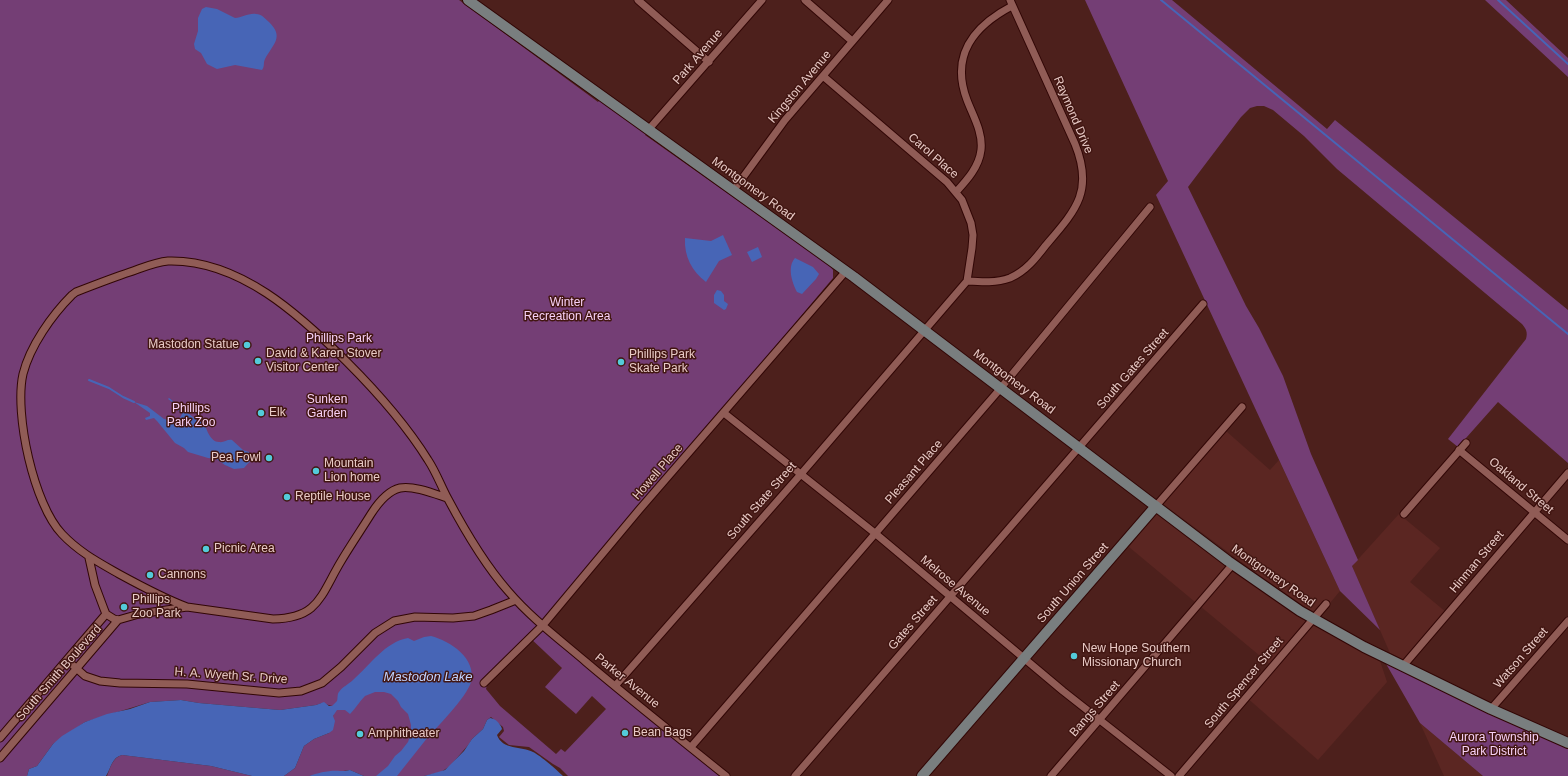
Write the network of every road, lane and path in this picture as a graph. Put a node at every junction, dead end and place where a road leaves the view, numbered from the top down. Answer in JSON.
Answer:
{"nodes":[{"id":1,"x":468,"y":0,"type":"edge"},
{"id":2,"x":638,"y":0,"type":"edge"},
{"id":3,"x":762,"y":0,"type":"edge"},
{"id":4,"x":805,"y":0,"type":"edge"},
{"id":5,"x":888,"y":0,"type":"edge"},
{"id":6,"x":1011,"y":3,"type":"edge"},
{"id":7,"x":852,"y":41,"type":"junction"},
{"id":8,"x":709,"y":62,"type":"junction"},
{"id":9,"x":823,"y":76,"type":"junction"},
{"id":10,"x":649,"y":129,"type":"junction"},
{"id":11,"x":733,"y":191,"type":"junction"},
{"id":12,"x":956,"y":192,"type":"junction"},
{"id":13,"x":1150,"y":207,"type":"dead end"},
{"id":14,"x":846,"y":271,"type":"junction"},
{"id":15,"x":967,"y":281,"type":"junction"},
{"id":16,"x":1203,"y":304,"type":"dead end"},
{"id":17,"x":925,"y":330,"type":"junction"},
{"id":18,"x":1000,"y":389,"type":"junction"},
{"id":19,"x":1242,"y":407,"type":"dead end"},
{"id":20,"x":724,"y":412,"type":"junction"},
{"id":21,"x":1466,"y":442,"type":"dead end"},
{"id":22,"x":1079,"y":448,"type":"junction"},
{"id":23,"x":1459,"y":450,"type":"junction"},
{"id":24,"x":1568,"y":473,"type":"edge"},
{"id":25,"x":801,"y":474,"type":"junction"},
{"id":26,"x":447,"y":498,"type":"junction"},
{"id":27,"x":1156,"y":506,"type":"junction"},
{"id":28,"x":1534,"y":512,"type":"junction"},
{"id":29,"x":1404,"y":514,"type":"dead end"},
{"id":30,"x":876,"y":534,"type":"junction"},
{"id":31,"x":1568,"y":540,"type":"edge"},
{"id":32,"x":89,"y":558,"type":"junction"},
{"id":33,"x":1233,"y":564,"type":"junction"},
{"id":34,"x":950,"y":597,"type":"junction"},
{"id":35,"x":516,"y":600,"type":"junction"},
{"id":36,"x":1326,"y":604,"type":"dead end"},
{"id":37,"x":187,"y":607,"type":"junction"},
{"id":38,"x":106,"y":614,"type":"junction"},
{"id":39,"x":1313,"y":619,"type":"junction"},
{"id":40,"x":118,"y":620,"type":"junction"},
{"id":41,"x":1568,"y":621,"type":"edge"},
{"id":42,"x":543,"y":625,"type":"junction"},
{"id":43,"x":1025,"y":658,"type":"junction"},
{"id":44,"x":67,"y":660,"type":"junction"},
{"id":45,"x":1402,"y":666,"type":"junction"},
{"id":46,"x":76,"y":668,"type":"junction"},
{"id":47,"x":484,"y":683,"type":"dead end"},
{"id":48,"x":615,"y":686,"type":"junction"},
{"id":49,"x":1491,"y":709,"type":"junction"},
{"id":50,"x":1100,"y":719,"type":"junction"},
{"id":51,"x":0,"y":738,"type":"edge"},
{"id":52,"x":1568,"y":743,"type":"edge"},
{"id":53,"x":691,"y":748,"type":"junction"},
{"id":54,"x":0,"y":758,"type":"edge"},
{"id":55,"x":726,"y":776,"type":"edge"},
{"id":56,"x":795,"y":776,"type":"edge"},
{"id":57,"x":922,"y":776,"type":"edge"},
{"id":58,"x":1051,"y":776,"type":"edge"},
{"id":59,"x":1171,"y":776,"type":"edge"},
{"id":60,"x":1179,"y":776,"type":"edge"}],
"edges":[{"from":1,"to":10,"type":"street","name":"Montgomery Road"},
{"from":2,"to":8,"type":"street"},
{"from":3,"to":8,"type":"street","name":"Park Avenue"},
{"from":4,"to":7,"type":"street"},
{"from":5,"to":7,"type":"street","name":"Kingston Avenue"},
{"from":6,"to":12,"type":"street"},
{"from":6,"to":15,"type":"street","name":"Raymond Drive"},
{"from":7,"to":9,"type":"street","name":"Kingston Avenue"},
{"from":8,"to":10,"type":"street","name":"Park Avenue"},
{"from":9,"to":11,"type":"street","name":"Kingston Avenue"},
{"from":9,"to":12,"type":"street","name":"Carol Place"},
{"from":10,"to":11,"type":"street","name":"Montgomery Road"},
{"from":11,"to":14,"type":"street","name":"Montgomery Road"},
{"from":12,"to":15,"type":"street","name":"Carol Place"},
{"from":13,"to":18,"type":"street","name":"Pleasant Place"},
{"from":14,"to":17,"type":"street","name":"Montgomery Road"},
{"from":14,"to":20,"type":"street","name":"Howell Place"},
{"from":15,"to":17,"type":"street"},
{"from":16,"to":22,"type":"street","name":"South Gates Street"},
{"from":17,"to":18,"type":"street","name":"Montgomery Road"},
{"from":17,"to":25,"type":"street","name":"South State Street"},
{"from":18,"to":22,"type":"street","name":"Montgomery Road"},
{"from":18,"to":30,"type":"street","name":"Pleasant Place"},
{"from":19,"to":27,"type":"street","name":"South Union Street"},
{"from":20,"to":25,"type":"street","name":"Melrose Avenue"},
{"from":20,"to":42,"type":"street","name":"Howell Place"},
{"from":21,"to":23,"type":"street"},
{"from":22,"to":27,"type":"street","name":"Montgomery Road"},
{"from":22,"to":34,"type":"street","name":"Gates Street"},
{"from":23,"to":28,"type":"street","name":"Oakland Street"},
{"from":23,"to":29,"type":"street"},
{"from":24,"to":28,"type":"street","name":"Hinman Street"},
{"from":25,"to":30,"type":"street","name":"Melrose Avenue"},
{"from":25,"to":48,"type":"street","name":"South State Street"},
{"from":26,"to":32,"type":"street","name":"Parker Avenue"},
{"from":26,"to":35,"type":"street","name":"Parker Avenue"},
{"from":26,"to":37,"type":"street"},
{"from":27,"to":33,"type":"street","name":"Montgomery Road"},
{"from":27,"to":43,"type":"street","name":"South Union Street"},
{"from":28,"to":31,"type":"street","name":"Oakland Street"},
{"from":28,"to":45,"type":"street","name":"Hinman Street"},
{"from":30,"to":34,"type":"street","name":"Melrose Avenue"},
{"from":30,"to":53,"type":"street","name":"Pleasant Place"},
{"from":32,"to":37,"type":"street","name":"Parker Avenue"},
{"from":32,"to":38,"type":"street"},
{"from":33,"to":39,"type":"street","name":"Montgomery Road"},
{"from":33,"to":50,"type":"street","name":"Bangs Street"},
{"from":34,"to":43,"type":"street","name":"Melrose Avenue"},
{"from":34,"to":56,"type":"street","name":"Gates Street"},
{"from":35,"to":42,"type":"street","name":"Parker Avenue"},
{"from":35,"to":46,"type":"street","name":"H. A. Wyeth Sr. Drive"},
{"from":36,"to":39,"type":"street","name":"South Spencer Street"},
{"from":37,"to":40,"type":"street"},
{"from":38,"to":40,"type":"street"},
{"from":38,"to":44,"type":"street","name":"South Smith Boulevard"},
{"from":39,"to":45,"type":"street","name":"Montgomery Road"},
{"from":39,"to":60,"type":"street","name":"South Spencer Street"},
{"from":40,"to":46,"type":"street","name":"South Smith Boulevard"},
{"from":41,"to":49,"type":"street","name":"Watson Street"},
{"from":42,"to":47,"type":"street","name":"Howell Place"},
{"from":42,"to":48,"type":"street","name":"Parker Avenue"},
{"from":43,"to":50,"type":"street","name":"Melrose Avenue"},
{"from":43,"to":57,"type":"street","name":"South Union Street"},
{"from":44,"to":46,"type":"street","name":"H. A. Wyeth Sr. Drive"},
{"from":44,"to":51,"type":"street","name":"South Smith Boulevard"},
{"from":45,"to":49,"type":"street","name":"Montgomery Road"},
{"from":46,"to":54,"type":"street","name":"South Smith Boulevard"},
{"from":48,"to":53,"type":"street","name":"Parker Avenue"},
{"from":49,"to":52,"type":"street","name":"Montgomery Road"},
{"from":50,"to":58,"type":"street","name":"Bangs Street"},
{"from":50,"to":59,"type":"street","name":"Melrose Avenue"},
{"from":53,"to":55,"type":"street","name":"Parker Avenue"}]}
